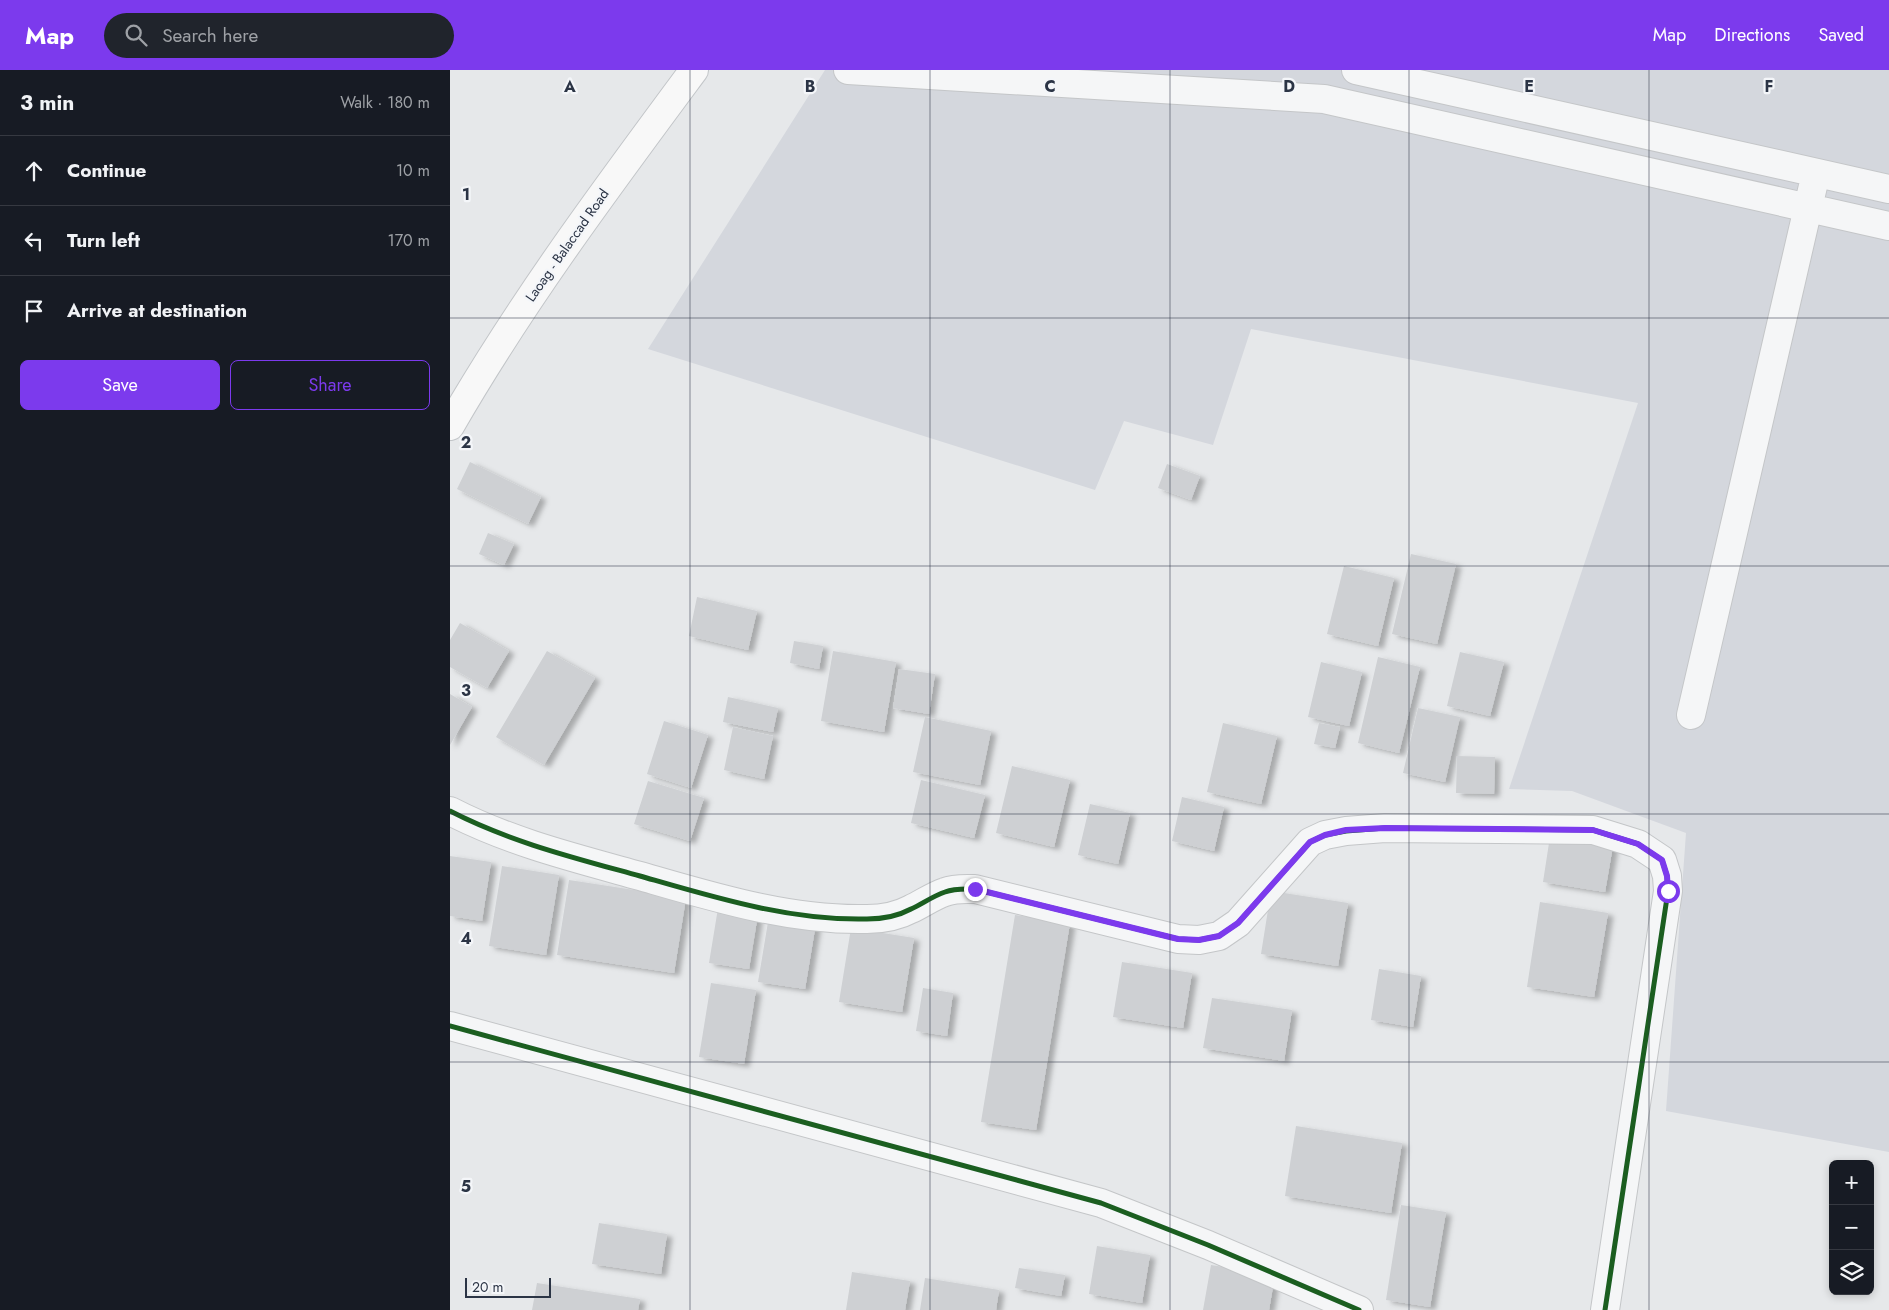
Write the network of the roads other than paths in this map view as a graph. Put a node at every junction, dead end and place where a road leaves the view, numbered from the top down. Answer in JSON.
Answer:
{"nodes":[{"id":1,"x":694,"y":70,"type":"edge"},
{"id":2,"x":848,"y":70,"type":"edge"},
{"id":3,"x":1356,"y":70,"type":"edge"},
{"id":4,"x":1816,"y":173,"type":"junction"},
{"id":5,"x":1889,"y":189,"type":"edge"},
{"id":6,"x":1808,"y":207,"type":"junction"},
{"id":7,"x":1889,"y":226,"type":"edge"},
{"id":8,"x":450,"y":426,"type":"edge"},
{"id":9,"x":1691,"y":715,"type":"dead end"},
{"id":10,"x":450,"y":811,"type":"edge"},
{"id":11,"x":450,"y":1026,"type":"edge"},
{"id":12,"x":1359,"y":1310,"type":"edge"},
{"id":13,"x":1605,"y":1310,"type":"edge"}],
"edges":[{"from":1,"to":8,"type":"main road","name":"Laoag - Balaccad Road"},
{"from":2,"to":6,"type":"street"},
{"from":3,"to":4,"type":"street"},
{"from":4,"to":5,"type":"street"},
{"from":4,"to":6,"type":"street"},
{"from":6,"to":7,"type":"street"},
{"from":6,"to":9,"type":"street"},
{"from":10,"to":13,"type":"street"},
{"from":11,"to":12,"type":"street"}]}
